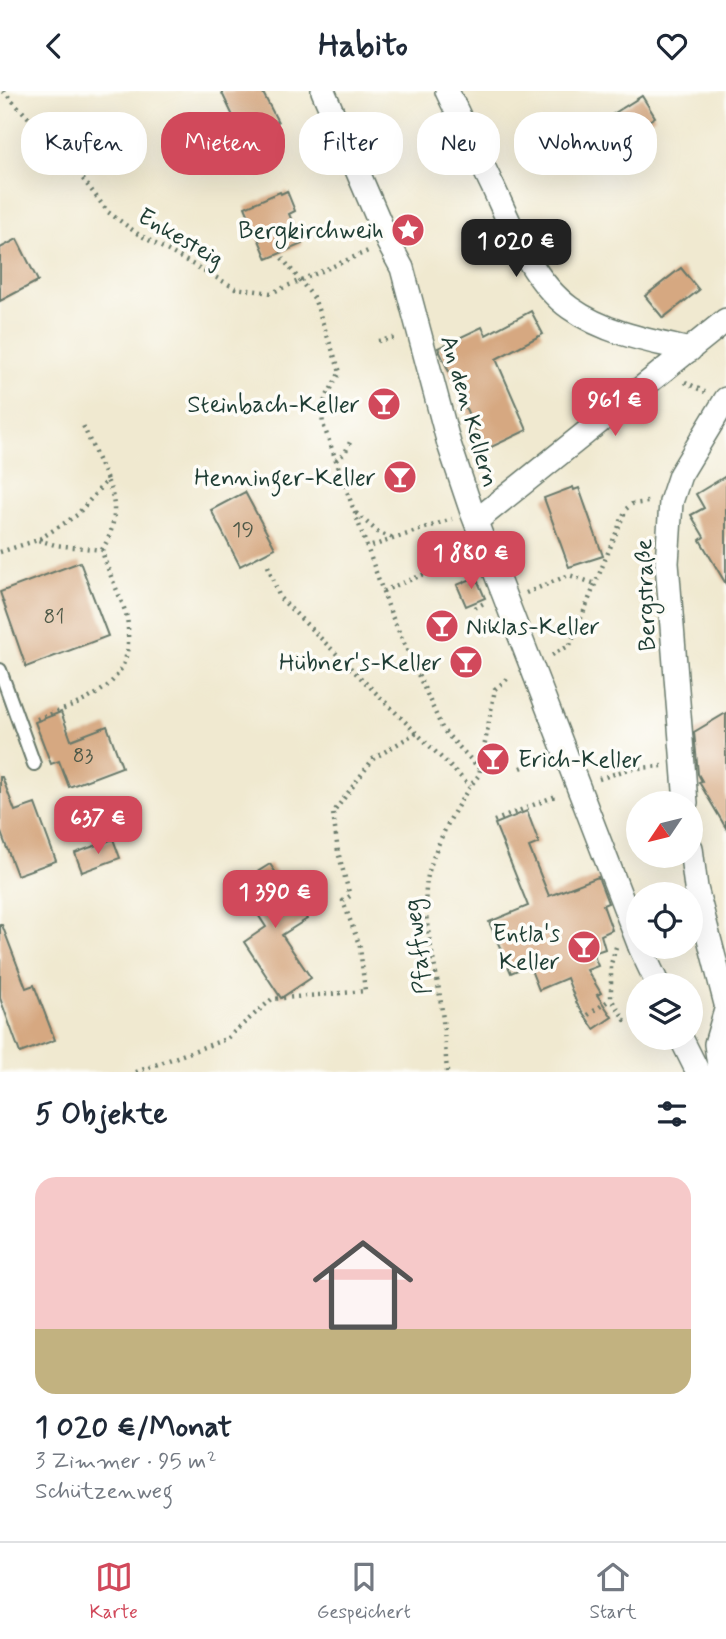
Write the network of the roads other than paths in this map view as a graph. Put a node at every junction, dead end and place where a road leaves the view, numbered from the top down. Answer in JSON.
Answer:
{"nodes":[{"id":1,"x":323,"y":91,"type":"edge"},
{"id":2,"x":447,"y":91,"type":"edge"},
{"id":3,"x":726,"y":320,"type":"edge"},
{"id":4,"x":690,"y":350,"type":"junction"},
{"id":5,"x":725,"y":400,"type":"edge"},
{"id":6,"x":474,"y":516,"type":"junction"},
{"id":7,"x":0,"y":670,"type":"edge"},
{"id":8,"x":6,"y":707,"type":"edge"},
{"id":9,"x":34,"y":764,"type":"dead end"},
{"id":10,"x":685,"y":791,"type":"edge"},
{"id":11,"x":694,"y":868,"type":"edge"},
{"id":12,"x":626,"y":913,"type":"edge"},
{"id":13,"x":726,"y":1004,"type":"edge"},
{"id":14,"x":726,"y":1010,"type":"edge"},
{"id":15,"x":687,"y":1050,"type":"edge"},
{"id":16,"x":698,"y":1072,"type":"edge"},
{"id":17,"x":720,"y":1072,"type":"edge"}],
"edges":[{"from":1,"to":6,"type":"street","name":"An den Kellern"},
{"from":2,"to":4,"type":"street"},
{"from":3,"to":4,"type":"street"},
{"from":4,"to":6,"type":"street"},
{"from":5,"to":10,"type":"street","name":"Bergstraße"},
{"from":6,"to":12,"type":"street","name":"An den Kellern"},
{"from":7,"to":8,"type":"lane"},
{"from":8,"to":9,"type":"lane"},
{"from":11,"to":13,"type":"street"},
{"from":14,"to":17,"type":"street"},
{"from":15,"to":16,"type":"street"}]}
